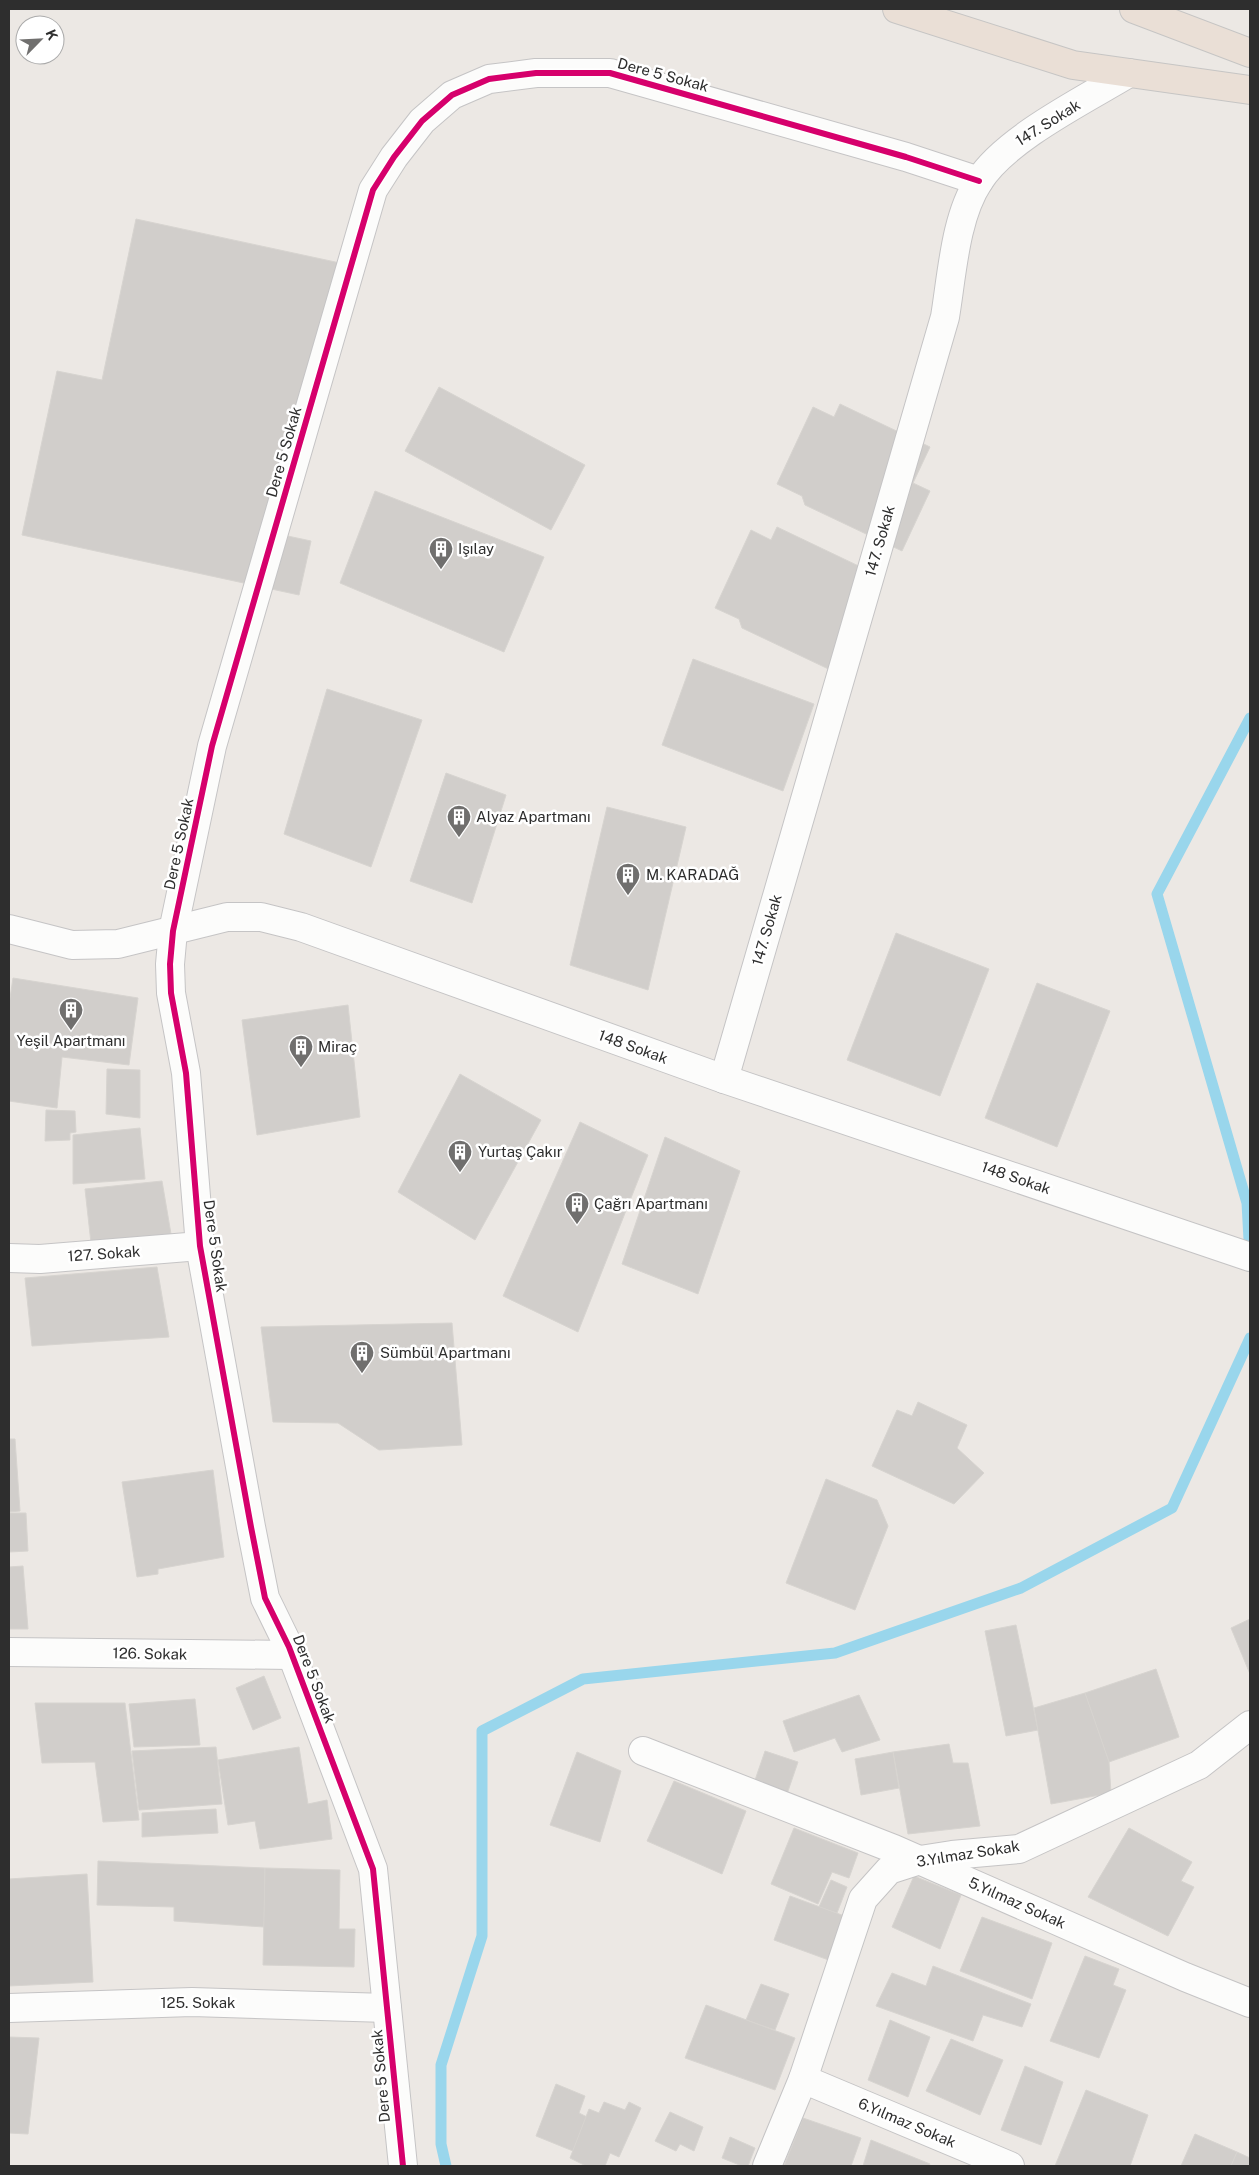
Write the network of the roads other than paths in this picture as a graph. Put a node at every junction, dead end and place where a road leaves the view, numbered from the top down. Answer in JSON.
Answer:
{"nodes":[{"id":1,"x":897,"y":9,"type":"edge"},
{"id":2,"x":1134,"y":9,"type":"edge"},
{"id":3,"x":1250,"y":53,"type":"edge"},
{"id":4,"x":1130,"y":73,"type":"junction"},
{"id":5,"x":1250,"y":90,"type":"edge"},
{"id":6,"x":979,"y":181,"type":"junction"},
{"id":7,"x":9,"y":929,"type":"edge"},
{"id":8,"x":173,"y":930,"type":"junction"},
{"id":9,"x":724,"y":1080,"type":"junction"},
{"id":10,"x":200,"y":1246,"type":"junction"},
{"id":11,"x":1250,"y":1257,"type":"edge"},
{"id":12,"x":9,"y":1258,"type":"edge"},
{"id":13,"x":9,"y":1652,"type":"edge"},
{"id":14,"x":291,"y":1655,"type":"junction"},
{"id":15,"x":1250,"y":1725,"type":"edge"},
{"id":16,"x":643,"y":1751,"type":"dead end"},
{"id":17,"x":920,"y":1860,"type":"junction"},
{"id":18,"x":1250,"y":2003,"type":"edge"},
{"id":19,"x":9,"y":2008,"type":"edge"},
{"id":20,"x":387,"y":2008,"type":"junction"},
{"id":21,"x":803,"y":2079,"type":"junction"},
{"id":22,"x":403,"y":2166,"type":"edge"},
{"id":23,"x":767,"y":2166,"type":"edge"},
{"id":24,"x":1010,"y":2166,"type":"edge"}],
"edges":[{"from":1,"to":4,"type":"highway"},
{"from":2,"to":3,"type":"highway"},
{"from":4,"to":5,"type":"highway"},
{"from":4,"to":6,"type":"street","name":"147. Sokak"},
{"from":6,"to":8,"type":"street","name":"Dere 5 Sokak"},
{"from":6,"to":9,"type":"street","name":"147. Sokak"},
{"from":7,"to":8,"type":"street","name":"148 Sokak"},
{"from":8,"to":9,"type":"street","name":"148 Sokak"},
{"from":8,"to":10,"type":"street","name":"Dere 5 Sokak"},
{"from":9,"to":11,"type":"street","name":"148 Sokak"},
{"from":10,"to":12,"type":"street","name":"127. Sokak"},
{"from":10,"to":14,"type":"street","name":"Dere 5 Sokak"},
{"from":13,"to":14,"type":"street","name":"126. Sokak"},
{"from":14,"to":20,"type":"street","name":"Dere 5 Sokak"},
{"from":15,"to":17,"type":"street","name":"3.Yılmaz Sokak"},
{"from":16,"to":17,"type":"street","name":"5.Yılmaz Sokak"},
{"from":17,"to":18,"type":"street","name":"5.Yılmaz Sokak"},
{"from":17,"to":21,"type":"street","name":"3.Yılmaz Sokak"},
{"from":19,"to":20,"type":"street","name":"125. Sokak"},
{"from":20,"to":22,"type":"street","name":"Dere 5 Sokak"},
{"from":21,"to":23,"type":"street","name":"3.Yılmaz Sokak"},
{"from":21,"to":24,"type":"street","name":"6.Yılmaz Sokak"}]}
